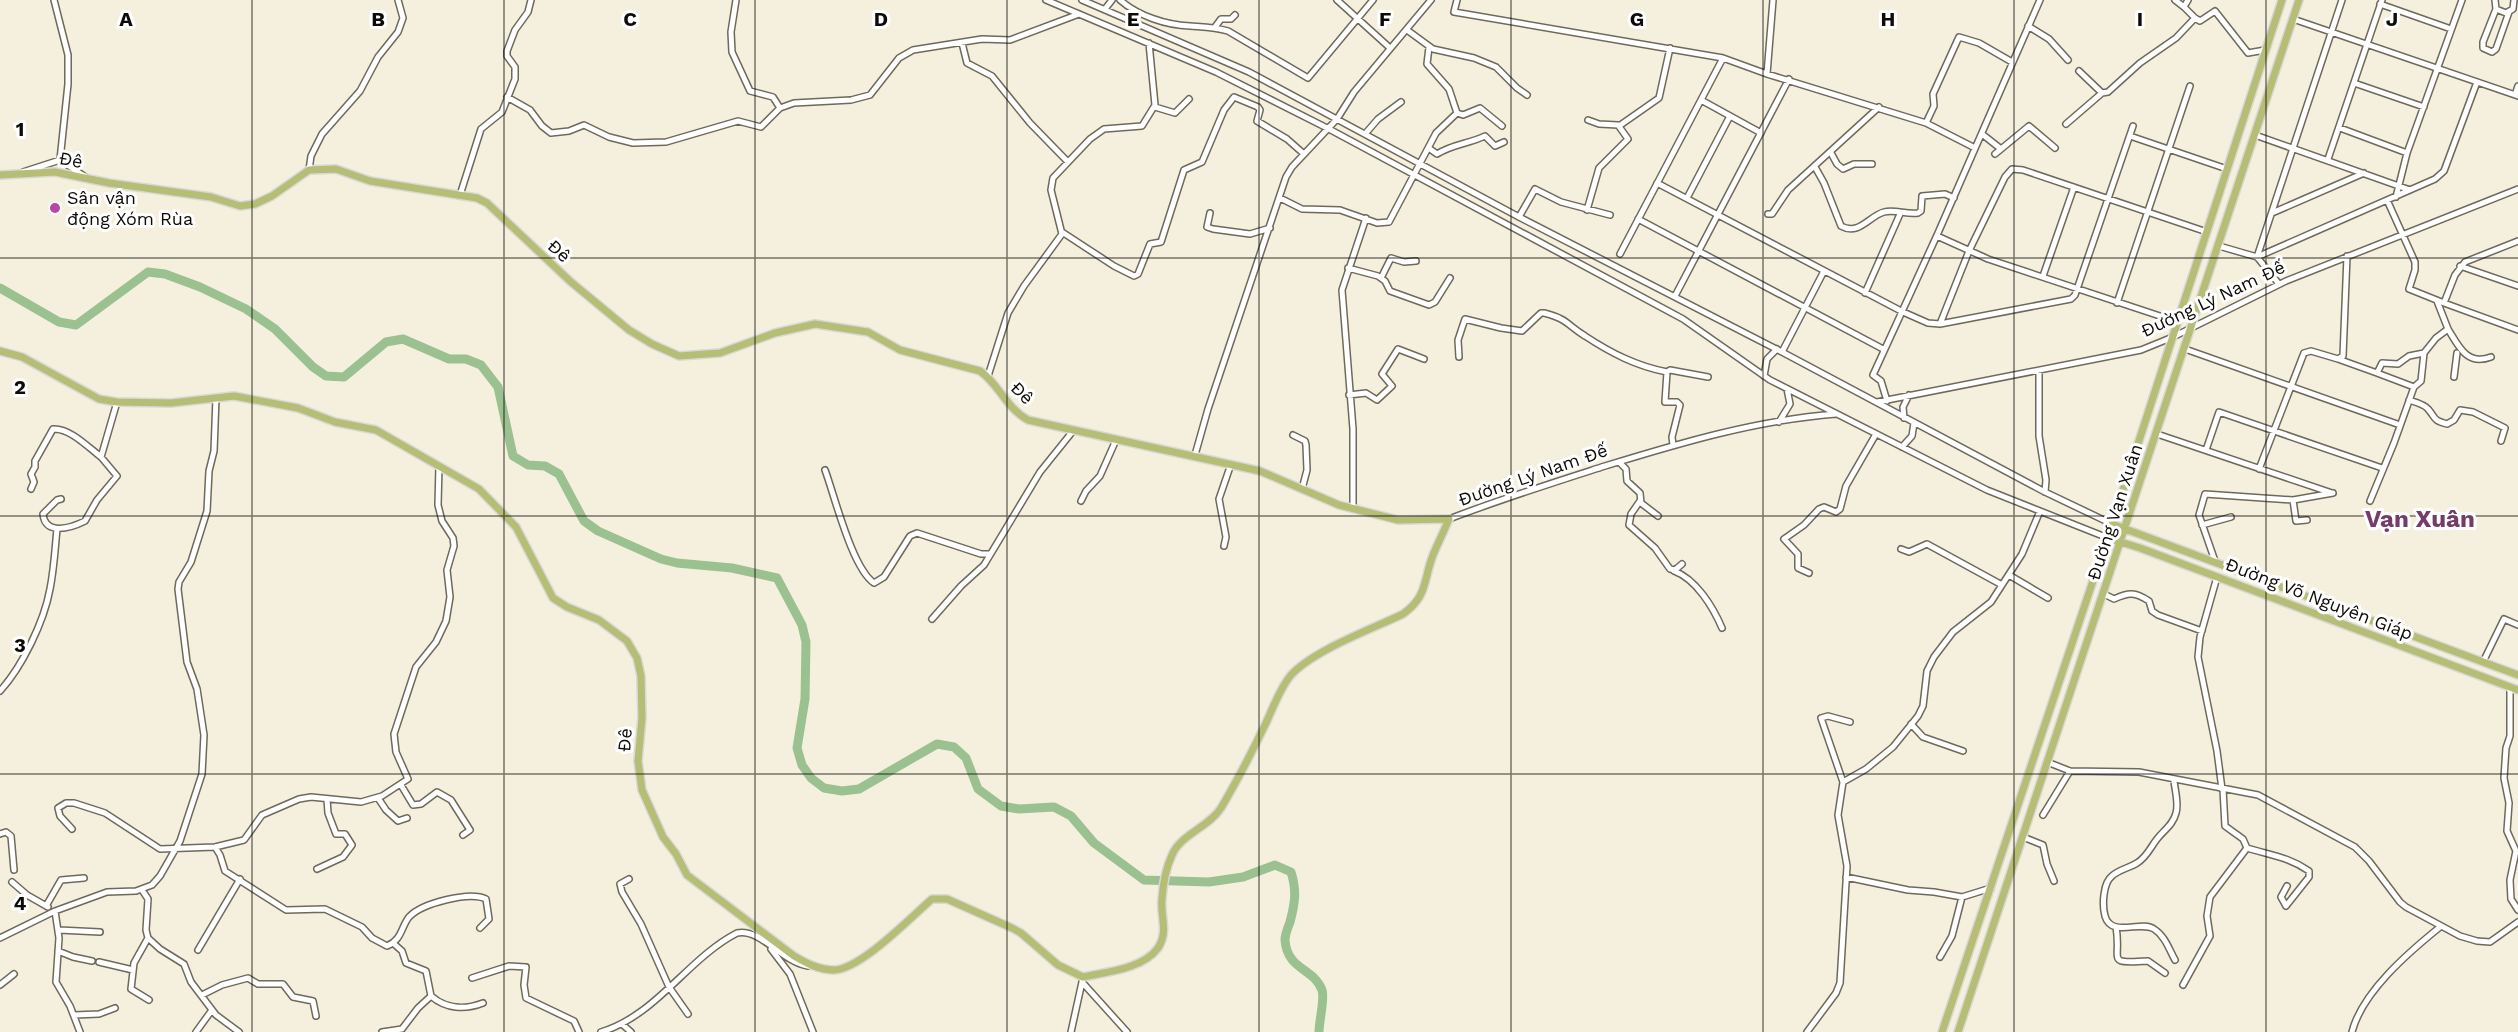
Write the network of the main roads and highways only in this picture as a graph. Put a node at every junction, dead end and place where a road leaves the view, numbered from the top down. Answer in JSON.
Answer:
{"nodes":[{"id":1,"x":2282,"y":0,"type":"edge"},
{"id":2,"x":2299,"y":0,"type":"edge"},
{"id":3,"x":0,"y":175,"type":"edge"},
{"id":4,"x":0,"y":351,"type":"edge"},
{"id":5,"x":1449,"y":519,"type":"joint"},
{"id":6,"x":2112,"y":524,"type":"junction"},
{"id":7,"x":2126,"y":528,"type":"junction"},
{"id":8,"x":2108,"y":538,"type":"junction"},
{"id":9,"x":2121,"y":542,"type":"junction"},
{"id":10,"x":2231,"y":567,"type":"junction"},
{"id":11,"x":2226,"y":580,"type":"junction"},
{"id":12,"x":2518,"y":675,"type":"edge"},
{"id":13,"x":2518,"y":690,"type":"edge"},
{"id":14,"x":1990,"y":888,"type":"junction"},
{"id":15,"x":2004,"y":892,"type":"junction"},
{"id":16,"x":813,"y":966,"type":"joint"},
{"id":17,"x":1942,"y":1032,"type":"edge"},
{"id":18,"x":1958,"y":1032,"type":"edge"}],
"edges":[{"from":1,"to":6,"type":"main road","name":"Đường Vạn Xuân"},
{"from":2,"to":7,"type":"main road","name":"Đường Vạn Xuân"},
{"from":3,"to":5,"type":"main road","name":"Đê"},
{"from":4,"to":16,"type":"main road","name":"Đê"},
{"from":5,"to":16,"type":"main road","name":"Đường Lý Nam Đế"},
{"from":6,"to":7,"type":"main road","name":"Đường Võ Nguyên Giáp"},
{"from":6,"to":8,"type":"main road","name":"Đường Vạn Xuân"},
{"from":7,"to":9,"type":"main road","name":"Đường Vạn Xuân"},
{"from":7,"to":10,"type":"main road","name":"Đường Võ Nguyên Giáp"},
{"from":8,"to":9,"type":"main road","name":"Đường Võ Nguyên Giáp"},
{"from":8,"to":14,"type":"main road","name":"Đường Vạn Xuân"},
{"from":9,"to":11,"type":"main road","name":"Đường Võ Nguyên Giáp"},
{"from":9,"to":15,"type":"main road","name":"Đường Vạn Xuân"},
{"from":10,"to":11,"type":"main road"},
{"from":10,"to":12,"type":"main road","name":"Đường Võ Nguyên Giáp"},
{"from":11,"to":13,"type":"main road","name":"Đường Võ Nguyên Giáp"},
{"from":14,"to":15,"type":"main road"},
{"from":14,"to":17,"type":"main road","name":"Đường Vạn Xuân"},
{"from":15,"to":18,"type":"main road","name":"Đường Vạn Xuân"}]}
